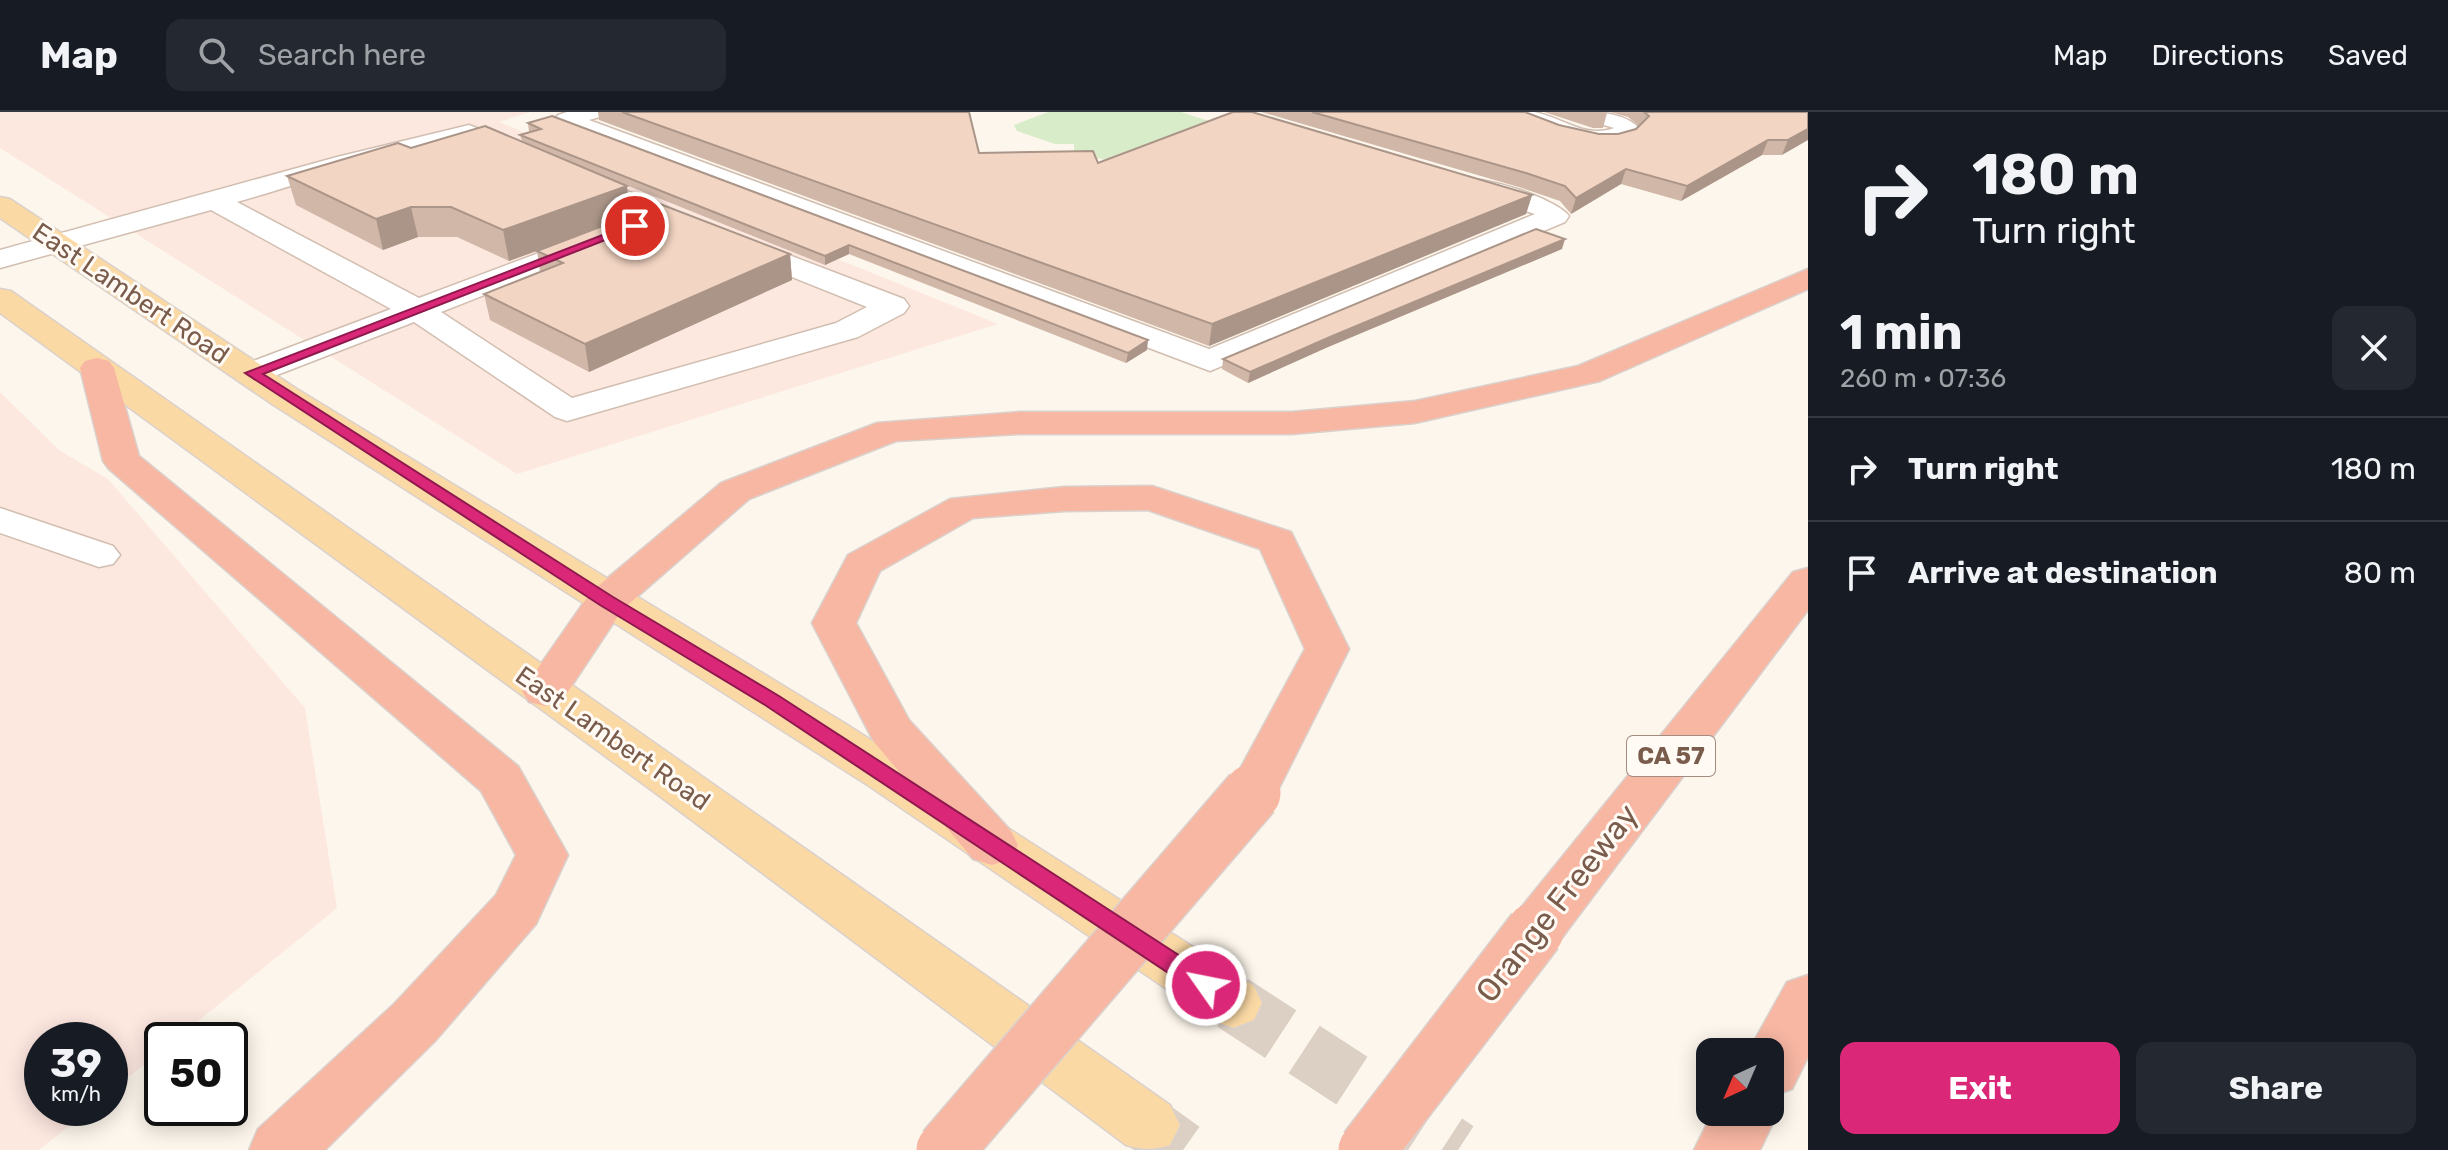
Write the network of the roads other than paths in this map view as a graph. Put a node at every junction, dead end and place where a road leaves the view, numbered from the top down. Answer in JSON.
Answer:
{"nodes":[{"id":1,"x":592,"y":112,"type":"edge"},
{"id":2,"x":1514,"y":112,"type":"edge"},
{"id":3,"x":1571,"y":112,"type":"edge"},
{"id":4,"x":1586,"y":112,"type":"edge"},
{"id":5,"x":1548,"y":125,"type":"junction"},
{"id":6,"x":525,"y":156,"type":"edge"},
{"id":7,"x":552,"y":168,"type":"edge"},
{"id":8,"x":1452,"y":179,"type":"edge"},
{"id":9,"x":214,"y":201,"type":"junction"},
{"id":10,"x":0,"y":205,"type":"edge"},
{"id":11,"x":687,"y":225,"type":"junction"},
{"id":12,"x":54,"y":243,"type":"junction"},
{"id":13,"x":0,"y":259,"type":"edge"},
{"id":14,"x":1808,"y":278,"type":"edge"},
{"id":15,"x":0,"y":298,"type":"edge"},
{"id":16,"x":417,"y":310,"type":"junction"},
{"id":17,"x":97,"y":368,"type":"junction"},
{"id":18,"x":252,"y":373,"type":"junction"},
{"id":19,"x":0,"y":520,"type":"edge"},
{"id":20,"x":99,"y":555,"type":"dead end"},
{"id":21,"x":1808,"y":581,"type":"edge"},
{"id":22,"x":606,"y":601,"type":"junction"},
{"id":23,"x":545,"y":691,"type":"junction"},
{"id":24,"x":992,"y":845,"type":"junction"},
{"id":25,"x":1808,"y":999,"type":"edge"},
{"id":26,"x":1233,"y":1003,"type":"tunnel mouth"},
{"id":27,"x":1784,"y":1044,"type":"edge"},
{"id":28,"x":1148,"y":1125,"type":"tunnel mouth"},
{"id":29,"x":281,"y":1150,"type":"edge"},
{"id":30,"x":945,"y":1150,"type":"edge"},
{"id":31,"x":1367,"y":1150,"type":"edge"}],
"edges":[{"from":1,"to":8,"type":"street"},
{"from":2,"to":5,"type":"street"},
{"from":3,"to":5,"type":"street"},
{"from":4,"to":5,"type":"street"},
{"from":6,"to":9,"type":"street"},
{"from":7,"to":11,"type":"street"},
{"from":9,"to":12,"type":"street"},
{"from":9,"to":16,"type":"street"},
{"from":10,"to":12,"type":"main road","name":"East Lambert Road"},
{"from":11,"to":16,"type":"street"},
{"from":11,"to":16,"type":"street"},
{"from":12,"to":13,"type":"street"},
{"from":12,"to":18,"type":"main road","name":"East Lambert Road"},
{"from":14,"to":22,"type":"highway"},
{"from":15,"to":17,"type":"main road","name":"East Lambert Road"},
{"from":16,"to":18,"type":"street"},
{"from":17,"to":23,"type":"main road","name":"East Lambert Road"},
{"from":17,"to":29,"type":"highway"},
{"from":18,"to":22,"type":"main road","name":"East Lambert Road"},
{"from":19,"to":20,"type":"street"},
{"from":21,"to":31,"type":"highway","name":"Orange Freeway","number":"CA 57","bridge":true},
{"from":22,"to":23,"type":"highway"},
{"from":22,"to":24,"type":"main road","name":"East Lambert Road"},
{"from":23,"to":28,"type":"main road","name":"East Lambert Road"},
{"from":24,"to":26,"type":"main road","name":"East Lambert Road"},
{"from":24,"to":30,"type":"highway","bridge":true},
{"from":25,"to":27,"type":"highway"}]}
